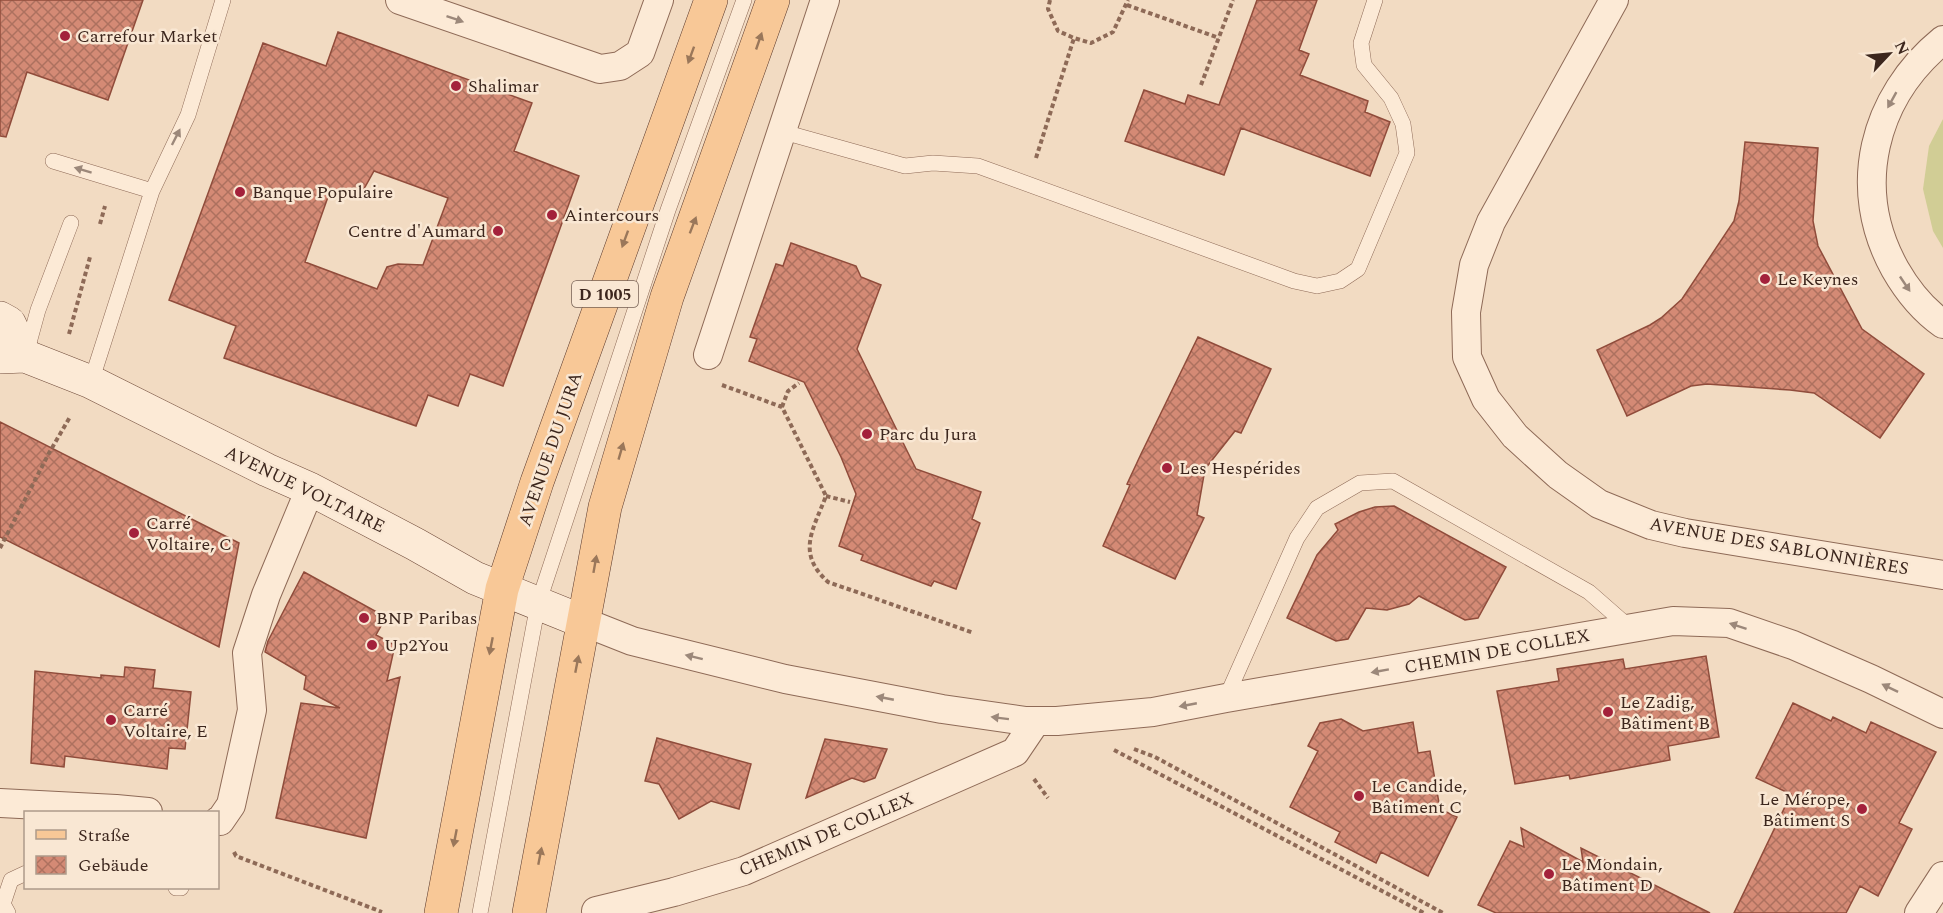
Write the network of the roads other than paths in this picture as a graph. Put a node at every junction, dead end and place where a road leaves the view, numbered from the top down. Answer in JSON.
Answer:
{"nodes":[{"id":1,"x":223,"y":0,"type":"edge"},
{"id":2,"x":400,"y":0,"type":"edge"},
{"id":3,"x":659,"y":0,"type":"edge"},
{"id":4,"x":711,"y":0,"type":"edge"},
{"id":5,"x":744,"y":0,"type":"edge"},
{"id":6,"x":773,"y":0,"type":"edge"},
{"id":7,"x":825,"y":0,"type":"edge"},
{"id":8,"x":1375,"y":0,"type":"edge"},
{"id":9,"x":1614,"y":0,"type":"edge"},
{"id":10,"x":1943,"y":40,"type":"edge"},
{"id":11,"x":780,"y":131,"type":"junction"},
{"id":12,"x":53,"y":161,"type":"dead end"},
{"id":13,"x":152,"y":191,"type":"junction"},
{"id":14,"x":71,"y":223,"type":"dead end"},
{"id":15,"x":0,"y":318,"type":"edge"},
{"id":16,"x":1943,"y":324,"type":"edge"},
{"id":17,"x":13,"y":356,"type":"edge"},
{"id":18,"x":708,"y":356,"type":"road end"},
{"id":19,"x":91,"y":382,"type":"junction"},
{"id":20,"x":310,"y":489,"type":"junction"},
{"id":21,"x":1943,"y":575,"type":"edge"},
{"id":22,"x":502,"y":589,"type":"junction"},
{"id":23,"x":538,"y":604,"type":"junction"},
{"id":24,"x":584,"y":622,"type":"junction"},
{"id":25,"x":1630,"y":628,"type":"junction"},
{"id":26,"x":1226,"y":698,"type":"junction"},
{"id":27,"x":1943,"y":714,"type":"edge"},
{"id":28,"x":1036,"y":721,"type":"junction"},
{"id":29,"x":0,"y":803,"type":"edge"},
{"id":30,"x":130,"y":811,"type":"edge"},
{"id":31,"x":219,"y":821,"type":"edge"},
{"id":32,"x":24,"y":874,"type":"edge"},
{"id":33,"x":1943,"y":876,"type":"edge"},
{"id":34,"x":596,"y":911,"type":"dead end"},
{"id":35,"x":8,"y":913,"type":"edge"},
{"id":36,"x":441,"y":913,"type":"edge"},
{"id":37,"x":480,"y":913,"type":"edge"},
{"id":38,"x":530,"y":913,"type":"edge"},
{"id":39,"x":1919,"y":913,"type":"edge"}],
"edges":[{"from":13,"to":1,"type":"lane","one_way":true},
{"from":2,"to":3,"type":"street","one_way":true},
{"from":4,"to":22,"type":"main road","name":"AVENUE DU JURA","number":"D 1005","one_way":true},
{"from":5,"to":23,"type":"lane"},
{"from":24,"to":6,"type":"main road","number":"D 1005","one_way":true},
{"from":7,"to":11,"type":"street"},
{"from":8,"to":11,"type":"lane"},
{"from":9,"to":21,"type":"street","name":"AVENUE DES SABLONNIÈRES"},
{"from":10,"to":16,"type":"street","one_way":true},
{"from":11,"to":18,"type":"street"},
{"from":13,"to":12,"type":"lane","one_way":true},
{"from":13,"to":19,"type":"lane"},
{"from":14,"to":17,"type":"lane"},
{"from":15,"to":17,"type":"main road"},
{"from":17,"to":19,"type":"main road","name":"AVENUE VOLTAIRE"},
{"from":19,"to":20,"type":"main road","name":"AVENUE VOLTAIRE"},
{"from":20,"to":22,"type":"main road","name":"AVENUE VOLTAIRE"},
{"from":20,"to":31,"type":"street"},
{"from":22,"to":23,"type":"main road","name":"AVENUE VOLTAIRE"},
{"from":22,"to":36,"type":"main road","name":"AVENUE DU JURA","number":"D 1005","one_way":true},
{"from":23,"to":24,"type":"main road","name":"AVENUE VOLTAIRE"},
{"from":23,"to":37,"type":"lane"},
{"from":28,"to":24,"type":"street","name":"CHEMIN DE COLLEX","one_way":true},
{"from":38,"to":24,"type":"main road","number":"D 1005","one_way":true},
{"from":25,"to":26,"type":"street","name":"CHEMIN DE COLLEX","one_way":true},
{"from":25,"to":26,"type":"lane"},
{"from":27,"to":25,"type":"street","name":"CHEMIN DE COLLEX","one_way":true},
{"from":26,"to":28,"type":"street","name":"CHEMIN DE COLLEX","one_way":true},
{"from":28,"to":34,"type":"street","name":"CHEMIN DE COLLEX"},
{"from":29,"to":30,"type":"street"},
{"from":32,"to":35,"type":"lane"},
{"from":33,"to":39,"type":"street"}]}
